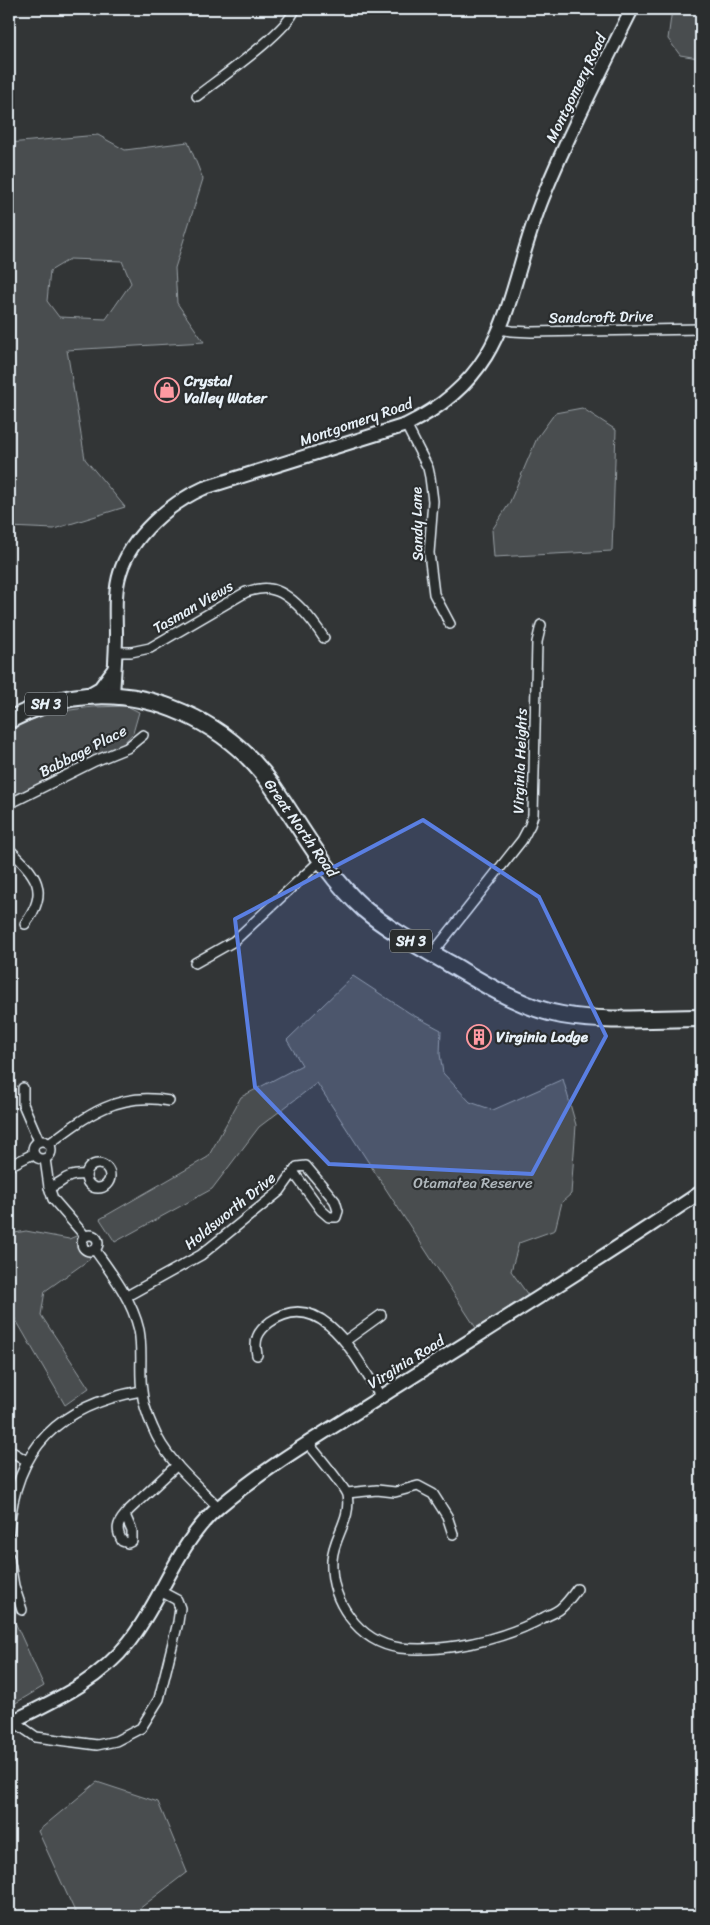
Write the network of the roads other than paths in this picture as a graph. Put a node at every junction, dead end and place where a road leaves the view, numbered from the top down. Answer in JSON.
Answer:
{"nodes":[{"id":1,"x":295,"y":9,"type":"edge"},
{"id":2,"x":632,"y":9,"type":"edge"},
{"id":3,"x":197,"y":96,"type":"dead end"},
{"id":4,"x":500,"y":329,"type":"junction"},
{"id":5,"x":701,"y":329,"type":"edge"},
{"id":6,"x":406,"y":425,"type":"junction"},
{"id":7,"x":450,"y":624,"type":"dead end"},
{"id":8,"x":541,"y":625,"type":"dead end"},
{"id":9,"x":324,"y":638,"type":"dead end"},
{"id":10,"x":116,"y":652,"type":"junction"},
{"id":11,"x":115,"y":668,"type":"junction"},
{"id":12,"x":86,"y":696,"type":"junction"},
{"id":13,"x":113,"y":696,"type":"junction"},
{"id":14,"x":9,"y":720,"type":"edge"},
{"id":15,"x":143,"y":735,"type":"dead end"},
{"id":16,"x":9,"y":804,"type":"edge"},
{"id":17,"x":9,"y":849,"type":"edge"},
{"id":18,"x":320,"y":860,"type":"junction"},
{"id":19,"x":25,"y":924,"type":"dead end"},
{"id":20,"x":432,"y":954,"type":"junction"},
{"id":21,"x":195,"y":963,"type":"dead end"},
{"id":22,"x":701,"y":1018,"type":"edge"},
{"id":23,"x":23,"y":1088,"type":"dead end"},
{"id":24,"x":169,"y":1101,"type":"dead end"},
{"id":25,"x":39,"y":1142,"type":"junction"},
{"id":26,"x":49,"y":1144,"type":"junction"},
{"id":27,"x":33,"y":1154,"type":"junction"},
{"id":28,"x":45,"y":1159,"type":"junction"},
{"id":29,"x":9,"y":1166,"type":"edge"},
{"id":30,"x":86,"y":1175,"type":"dead end"},
{"id":31,"x":297,"y":1177,"type":"junction"},
{"id":32,"x":316,"y":1178,"type":"junction"},
{"id":33,"x":49,"y":1187,"type":"junction"},
{"id":34,"x":701,"y":1192,"type":"edge"},
{"id":35,"x":127,"y":1296,"type":"junction"},
{"id":36,"x":381,"y":1315,"type":"dead end"},
{"id":37,"x":345,"y":1341,"type":"junction"},
{"id":38,"x":256,"y":1355,"type":"dead end"},
{"id":39,"x":142,"y":1391,"type":"junction"},
{"id":40,"x":381,"y":1397,"type":"junction"},
{"id":41,"x":308,"y":1443,"type":"junction"},
{"id":42,"x":9,"y":1450,"type":"edge"},
{"id":43,"x":27,"y":1461,"type":"junction"},
{"id":44,"x":177,"y":1465,"type":"junction"},
{"id":45,"x":347,"y":1493,"type":"junction"},
{"id":46,"x":218,"y":1507,"type":"junction"},
{"id":47,"x":126,"y":1516,"type":"dead end"},
{"id":48,"x":9,"y":1531,"type":"edge"},
{"id":49,"x":452,"y":1534,"type":"dead end"},
{"id":50,"x":9,"y":1557,"type":"edge"},
{"id":51,"x":578,"y":1589,"type":"dead end"},
{"id":52,"x":160,"y":1592,"type":"junction"},
{"id":53,"x":22,"y":1610,"type":"dead end"},
{"id":54,"x":11,"y":1722,"type":"edge"}],
"edges":[{"from":1,"to":3,"type":"street"},
{"from":2,"to":4,"type":"street","name":"Montgomery Road"},
{"from":4,"to":5,"type":"street","name":"Sandcroft Drive"},
{"from":4,"to":6,"type":"street","name":"Montgomery Road"},
{"from":6,"to":7,"type":"street","name":"Sandy Lane"},
{"from":6,"to":10,"type":"street","name":"Montgomery Road"},
{"from":8,"to":20,"type":"street","name":"Virginia Heights"},
{"from":9,"to":10,"type":"street","name":"Tasman Views"},
{"from":10,"to":11,"type":"street","name":"Montgomery Road"},
{"from":11,"to":12,"type":"street"},
{"from":11,"to":13,"type":"street","name":"Montgomery Road"},
{"from":12,"to":13,"type":"highway","name":"Great North Road","number":"SH 3"},
{"from":12,"to":14,"type":"highway","name":"Great North Road","number":"SH 3"},
{"from":13,"to":18,"type":"highway","name":"Great North Road","number":"SH 3"},
{"from":15,"to":16,"type":"street","name":"Babbage Place"},
{"from":17,"to":19,"type":"street"},
{"from":18,"to":20,"type":"highway","name":"Great North Road","number":"SH 3"},
{"from":18,"to":21,"type":"street"},
{"from":20,"to":22,"type":"highway","name":"Great North Road","number":"SH 3"},
{"from":23,"to":25,"type":"street"},
{"from":24,"to":26,"type":"street"},
{"from":25,"to":26,"type":"street"},
{"from":25,"to":27,"type":"street"},
{"from":26,"to":28,"type":"street"},
{"from":27,"to":28,"type":"street"},
{"from":27,"to":29,"type":"street"},
{"from":28,"to":33,"type":"street"},
{"from":30,"to":33,"type":"street"},
{"from":31,"to":32,"type":"street","name":"Holdsworth Drive"},
{"from":31,"to":32,"type":"street","name":"Holdsworth Drive"},
{"from":31,"to":32,"type":"street","name":"Holdsworth Drive"},
{"from":31,"to":35,"type":"street","name":"Holdsworth Drive"},
{"from":33,"to":35,"type":"street"},
{"from":34,"to":40,"type":"street","name":"Virginia Road"},
{"from":35,"to":39,"type":"street"},
{"from":36,"to":37,"type":"street"},
{"from":37,"to":38,"type":"street"},
{"from":37,"to":40,"type":"street"},
{"from":39,"to":43,"type":"street"},
{"from":39,"to":44,"type":"street"},
{"from":40,"to":41,"type":"street","name":"Virginia Road"},
{"from":41,"to":45,"type":"street"},
{"from":41,"to":46,"type":"street","name":"Virginia Road"},
{"from":42,"to":43,"type":"street"},
{"from":43,"to":48,"type":"street"},
{"from":44,"to":46,"type":"street"},
{"from":44,"to":47,"type":"street"},
{"from":45,"to":49,"type":"street"},
{"from":45,"to":51,"type":"street"},
{"from":46,"to":52,"type":"street","name":"Virginia Road"},
{"from":50,"to":53,"type":"street"},
{"from":52,"to":54,"type":"street","name":"Virginia Road"},
{"from":52,"to":54,"type":"street","name":"Virginia Road"}]}
